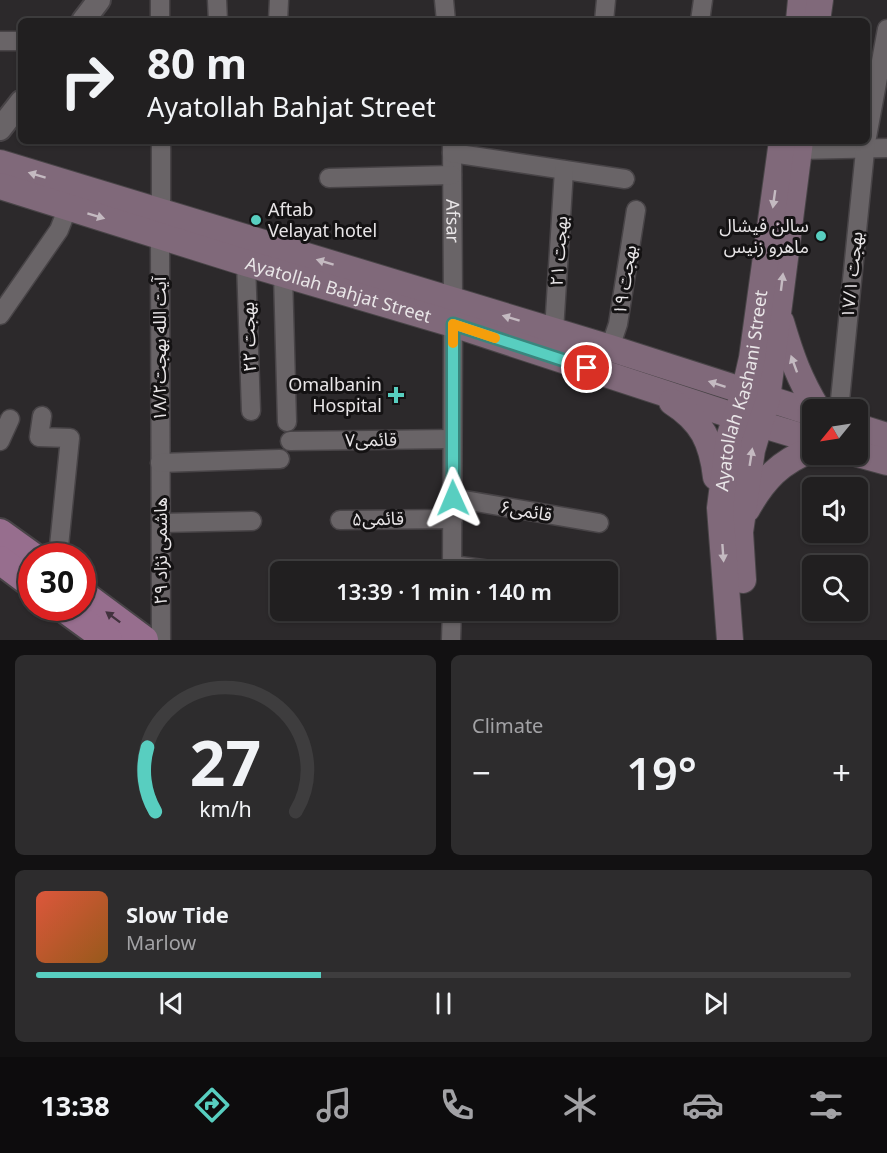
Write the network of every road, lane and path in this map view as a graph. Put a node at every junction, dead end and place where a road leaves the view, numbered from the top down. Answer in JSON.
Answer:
{"nodes":[{"id":1,"x":99,"y":0,"type":"edge"},
{"id":2,"x":160,"y":0,"type":"edge"},
{"id":3,"x":217,"y":0,"type":"edge"},
{"id":4,"x":279,"y":0,"type":"edge"},
{"id":5,"x":444,"y":0,"type":"edge"},
{"id":6,"x":606,"y":0,"type":"edge"},
{"id":7,"x":703,"y":0,"type":"edge"},
{"id":8,"x":801,"y":0,"type":"edge"},
{"id":9,"x":820,"y":0,"type":"edge"},
{"id":10,"x":85,"y":18,"type":"edge"},
{"id":11,"x":160,"y":18,"type":"edge"},
{"id":12,"x":218,"y":18,"type":"edge"},
{"id":13,"x":278,"y":18,"type":"edge"},
{"id":14,"x":447,"y":18,"type":"edge"},
{"id":15,"x":604,"y":18,"type":"edge"},
{"id":16,"x":700,"y":18,"type":"edge"},
{"id":17,"x":799,"y":18,"type":"edge"},
{"id":18,"x":817,"y":18,"type":"edge"},
{"id":19,"x":887,"y":29,"type":"edge"},
{"id":20,"x":0,"y":41,"type":"edge"},
{"id":21,"x":18,"y":41,"type":"edge"},
{"id":22,"x":18,"y":106,"type":"edge"},
{"id":23,"x":870,"y":120,"type":"edge"},
{"id":24,"x":0,"y":129,"type":"edge"},
{"id":25,"x":870,"y":143,"type":"edge"},
{"id":26,"x":160,"y":144,"type":"edge"},
{"id":27,"x":794,"y":144,"type":"edge"},
{"id":28,"x":866,"y":144,"type":"edge"},
{"id":29,"x":452,"y":147,"type":"edge"},
{"id":30,"x":887,"y":148,"type":"edge"},
{"id":31,"x":0,"y":163,"type":"edge"},
{"id":32,"x":564,"y":171,"type":"junction"},
{"id":33,"x":452,"y":175,"type":"junction"},
{"id":34,"x":329,"y":178,"type":"dead end"},
{"id":35,"x":625,"y":179,"type":"dead end"},
{"id":36,"x":0,"y":186,"type":"edge"},
{"id":37,"x":68,"y":207,"type":"junction"},
{"id":38,"x":636,"y":210,"type":"dead end"},
{"id":39,"x":160,"y":223,"type":"junction"},
{"id":40,"x":246,"y":263,"type":"junction"},
{"id":41,"x":283,"y":274,"type":"junction"},
{"id":42,"x":453,"y":312,"type":"junction"},
{"id":43,"x":778,"y":314,"type":"junction"},
{"id":44,"x":0,"y":315,"type":"edge"},
{"id":45,"x":554,"y":331,"type":"junction"},
{"id":46,"x":610,"y":348,"type":"junction"},
{"id":47,"x":642,"y":386,"type":"junction"},
{"id":48,"x":811,"y":399,"type":"edge"},
{"id":49,"x":840,"y":399,"type":"edge"},
{"id":50,"x":752,"y":408,"type":"junction"},
{"id":51,"x":251,"y":411,"type":"dead end"},
{"id":52,"x":802,"y":412,"type":"edge"},
{"id":53,"x":42,"y":416,"type":"dead end"},
{"id":54,"x":10,"y":419,"type":"dead end"},
{"id":55,"x":287,"y":422,"type":"dead end"},
{"id":56,"x":868,"y":430,"type":"edge"},
{"id":57,"x":802,"y":434,"type":"edge"},
{"id":58,"x":887,"y":436,"type":"edge"},
{"id":59,"x":452,"y":439,"type":"junction"},
{"id":60,"x":0,"y":441,"type":"edge"},
{"id":61,"x":290,"y":441,"type":"dead end"},
{"id":62,"x":802,"y":454,"type":"edge"},
{"id":63,"x":868,"y":456,"type":"edge"},
{"id":64,"x":280,"y":459,"type":"dead end"},
{"id":65,"x":887,"y":462,"type":"edge"},
{"id":66,"x":160,"y":463,"type":"junction"},
{"id":67,"x":453,"y":498,"type":"junction"},
{"id":68,"x":720,"y":508,"type":"junction"},
{"id":69,"x":453,"y":519,"type":"junction"},
{"id":70,"x":340,"y":520,"type":"dead end"},
{"id":71,"x":252,"y":521,"type":"dead end"},
{"id":72,"x":161,"y":523,"type":"junction"},
{"id":73,"x":599,"y":523,"type":"dead end"},
{"id":74,"x":740,"y":532,"type":"junction"},
{"id":75,"x":0,"y":533,"type":"edge"},
{"id":76,"x":59,"y":543,"type":"edge"},
{"id":77,"x":18,"y":546,"type":"edge"},
{"id":78,"x":0,"y":560,"type":"edge"},
{"id":79,"x":452,"y":561,"type":"edge"},
{"id":80,"x":18,"y":574,"type":"edge"},
{"id":81,"x":96,"y":604,"type":"edge"},
{"id":82,"x":82,"y":621,"type":"edge"},
{"id":83,"x":452,"y":621,"type":"edge"},
{"id":84,"x":108,"y":640,"type":"edge"},
{"id":85,"x":144,"y":640,"type":"edge"},
{"id":86,"x":161,"y":640,"type":"edge"},
{"id":87,"x":451,"y":640,"type":"edge"},
{"id":88,"x":730,"y":640,"type":"edge"},
{"id":89,"x":747,"y":640,"type":"edge"}],
"edges":[{"from":1,"to":10,"type":"street"},
{"from":2,"to":11,"type":"street"},
{"from":3,"to":12,"type":"street"},
{"from":4,"to":13,"type":"street"},
{"from":5,"to":14,"type":"street"},
{"from":6,"to":15,"type":"street"},
{"from":7,"to":16,"type":"street"},
{"from":8,"to":17,"type":"main road"},
{"from":9,"to":18,"type":"main road"},
{"from":19,"to":23,"type":"street","name":"بهجت ۱۷/۱"},
{"from":20,"to":21,"type":"street"},
{"from":22,"to":24,"type":"street"},
{"from":25,"to":30,"type":"street"},
{"from":26,"to":39,"type":"street","name":"آیت الله بهجت۱۸/۲"},
{"from":43,"to":27,"type":"main road","name":"Ayatollah Kashani Street","one_way":true},
{"from":27,"to":50,"type":"main road","name":"Ayatollah Kashani Street","one_way":true},
{"from":28,"to":49,"type":"street","name":"بهجت ۱۷/۱"},
{"from":29,"to":32,"type":"street"},
{"from":29,"to":33,"type":"street","name":"Afsar"},
{"from":39,"to":31,"type":"main road","name":"Ayatollah Bahjat Street","one_way":true},
{"from":32,"to":35,"type":"street"},
{"from":32,"to":45,"type":"street","name":"بهجت ۲۱"},
{"from":33,"to":34,"type":"street"},
{"from":33,"to":42,"type":"street","name":"Afsar"},
{"from":36,"to":37,"type":"main road","name":"Ayatollah Bahjat Street"},
{"from":37,"to":39,"type":"main road","name":"Ayatollah Bahjat Street","one_way":true},
{"from":37,"to":44,"type":"street"},
{"from":38,"to":46,"type":"street","name":"بهجت ۱۹"},
{"from":39,"to":40,"type":"main road","name":"Ayatollah Bahjat Street"},
{"from":42,"to":39,"type":"main road","name":"Ayatollah Bahjat Street","one_way":true},
{"from":39,"to":66,"type":"street","name":"آیت الله بهجت۱۸/۲"},
{"from":40,"to":41,"type":"main road","name":"Ayatollah Bahjat Street"},
{"from":40,"to":51,"type":"street","name":"بهجت ۲۲"},
{"from":41,"to":42,"type":"main road","name":"Ayatollah Bahjat Street"},
{"from":41,"to":55,"type":"street"},
{"from":45,"to":42,"type":"main road","name":"Ayatollah Bahjat Street","one_way":true},
{"from":42,"to":47,"type":"main road","name":"Ayatollah Bahjat Street"},
{"from":42,"to":59,"type":"street","name":"Afsar"},
{"from":48,"to":43,"type":"main road","one_way":true},
{"from":43,"to":50,"type":"main road","name":"Ayatollah Kashani Street"},
{"from":45,"to":46,"type":"main road","name":"Ayatollah Bahjat Street"},
{"from":50,"to":46,"type":"main road","name":"Ayatollah Bahjat Street","one_way":true},
{"from":47,"to":50,"type":"main road","name":"Ayatollah Bahjat Street"},
{"from":47,"to":68,"type":"main road"},
{"from":50,"to":52,"type":"main road","name":"Ayatollah Bahjat Street"},
{"from":50,"to":57,"type":"main road","name":"Ayatollah Bahjat Street"},
{"from":50,"to":68,"type":"main road","name":"Ayatollah Kashani Street"},
{"from":74,"to":50,"type":"main road","name":"Ayatollah Kashani Street","one_way":true},
{"from":53,"to":76,"type":"street"},
{"from":54,"to":60,"type":"street"},
{"from":56,"to":58,"type":"main road"},
{"from":59,"to":61,"type":"street","name":"قائمی۷"},
{"from":59,"to":67,"type":"street","name":"Afsar"},
{"from":62,"to":74,"type":"main road"},
{"from":63,"to":65,"type":"main road"},
{"from":64,"to":66,"type":"street"},
{"from":66,"to":72,"type":"street","name":"هاشمی نژاد ۲۹"},
{"from":67,"to":69,"type":"street","name":"Afsar"},
{"from":67,"to":73,"type":"street","name":"قائمی۶"},
{"from":68,"to":88,"type":"main road","name":"Ayatollah Kashani Street","one_way":true},
{"from":69,"to":70,"type":"street","name":"قائمی۵"},
{"from":69,"to":79,"type":"street","name":"Afsar"},
{"from":71,"to":72,"type":"street"},
{"from":72,"to":86,"type":"street","name":"هاشمی نژاد ۲۹"},
{"from":74,"to":89,"type":"main road","name":"Ayatollah Kashani Street"},
{"from":75,"to":77,"type":"main road"},
{"from":78,"to":80,"type":"main road"},
{"from":85,"to":81,"type":"main road","one_way":true},
{"from":82,"to":84,"type":"main road"},
{"from":83,"to":87,"type":"street"}]}
